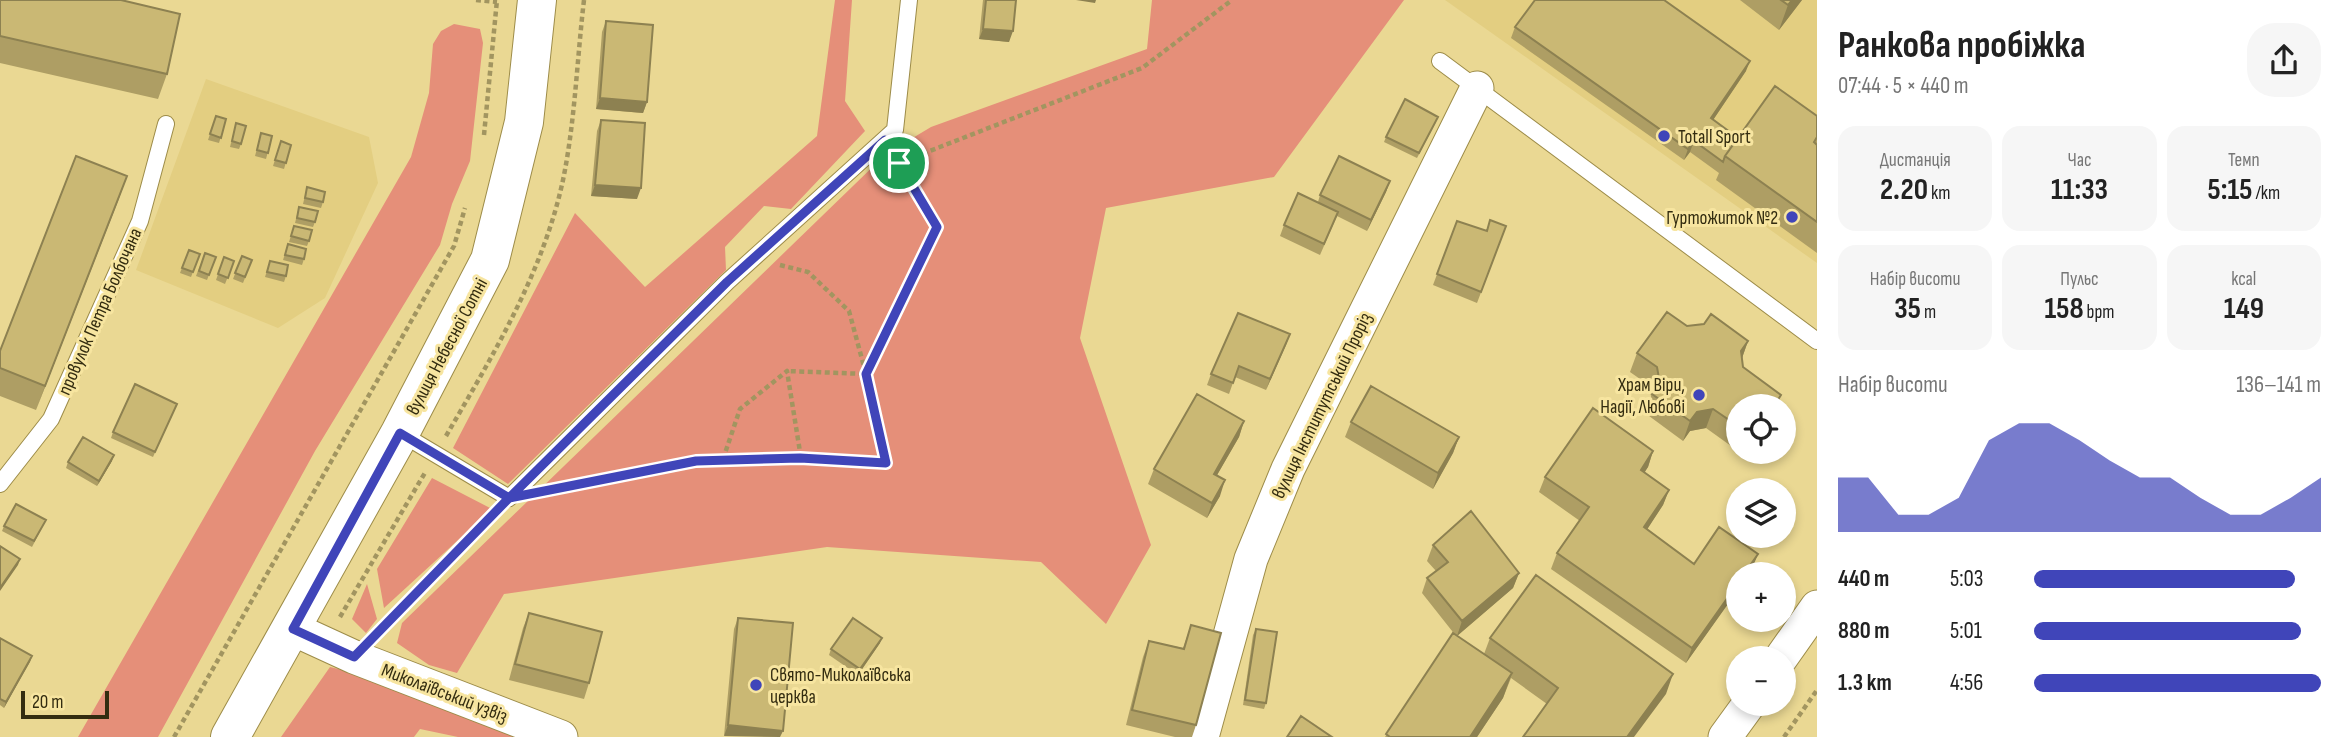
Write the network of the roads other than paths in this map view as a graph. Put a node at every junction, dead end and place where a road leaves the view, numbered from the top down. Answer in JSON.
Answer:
{"nodes":[{"id":1,"x":537,"y":0,"type":"edge"},
{"id":2,"x":909,"y":0,"type":"edge"},
{"id":3,"x":1440,"y":61,"type":"dead end"},
{"id":4,"x":1476,"y":88,"type":"junction"},
{"id":5,"x":166,"y":124,"type":"dead end"},
{"id":6,"x":1817,"y":341,"type":"edge"},
{"id":7,"x":400,"y":433,"type":"junction"},
{"id":8,"x":0,"y":484,"type":"edge"},
{"id":9,"x":1817,"y":607,"type":"edge"},
{"id":10,"x":293,"y":629,"type":"junction"},
{"id":11,"x":1789,"y":646,"type":"edge"},
{"id":12,"x":1740,"y":716,"type":"edge"},
{"id":13,"x":230,"y":737,"type":"edge"},
{"id":14,"x":561,"y":737,"type":"edge"},
{"id":15,"x":1202,"y":737,"type":"edge"},
{"id":16,"x":1725,"y":737,"type":"edge"}],
"edges":[{"from":1,"to":7,"type":"main road","name":"вулиця Небесної Сотні"},
{"from":2,"to":7,"type":"lane"},
{"from":3,"to":4,"type":"lane"},
{"from":4,"to":6,"type":"lane"},
{"from":4,"to":15,"type":"street","name":"вулиця Інститутський Проріз"},
{"from":5,"to":8,"type":"lane","name":"провулок Петра Болбочана"},
{"from":7,"to":10,"type":"main road","name":"вулиця Небесної Сотні"},
{"from":9,"to":11,"type":"street"},
{"from":10,"to":13,"type":"main road","name":"вулиця Небесної Сотні"},
{"from":10,"to":14,"type":"street","name":"Миколаївський узвіз"},
{"from":12,"to":16,"type":"street"}]}
